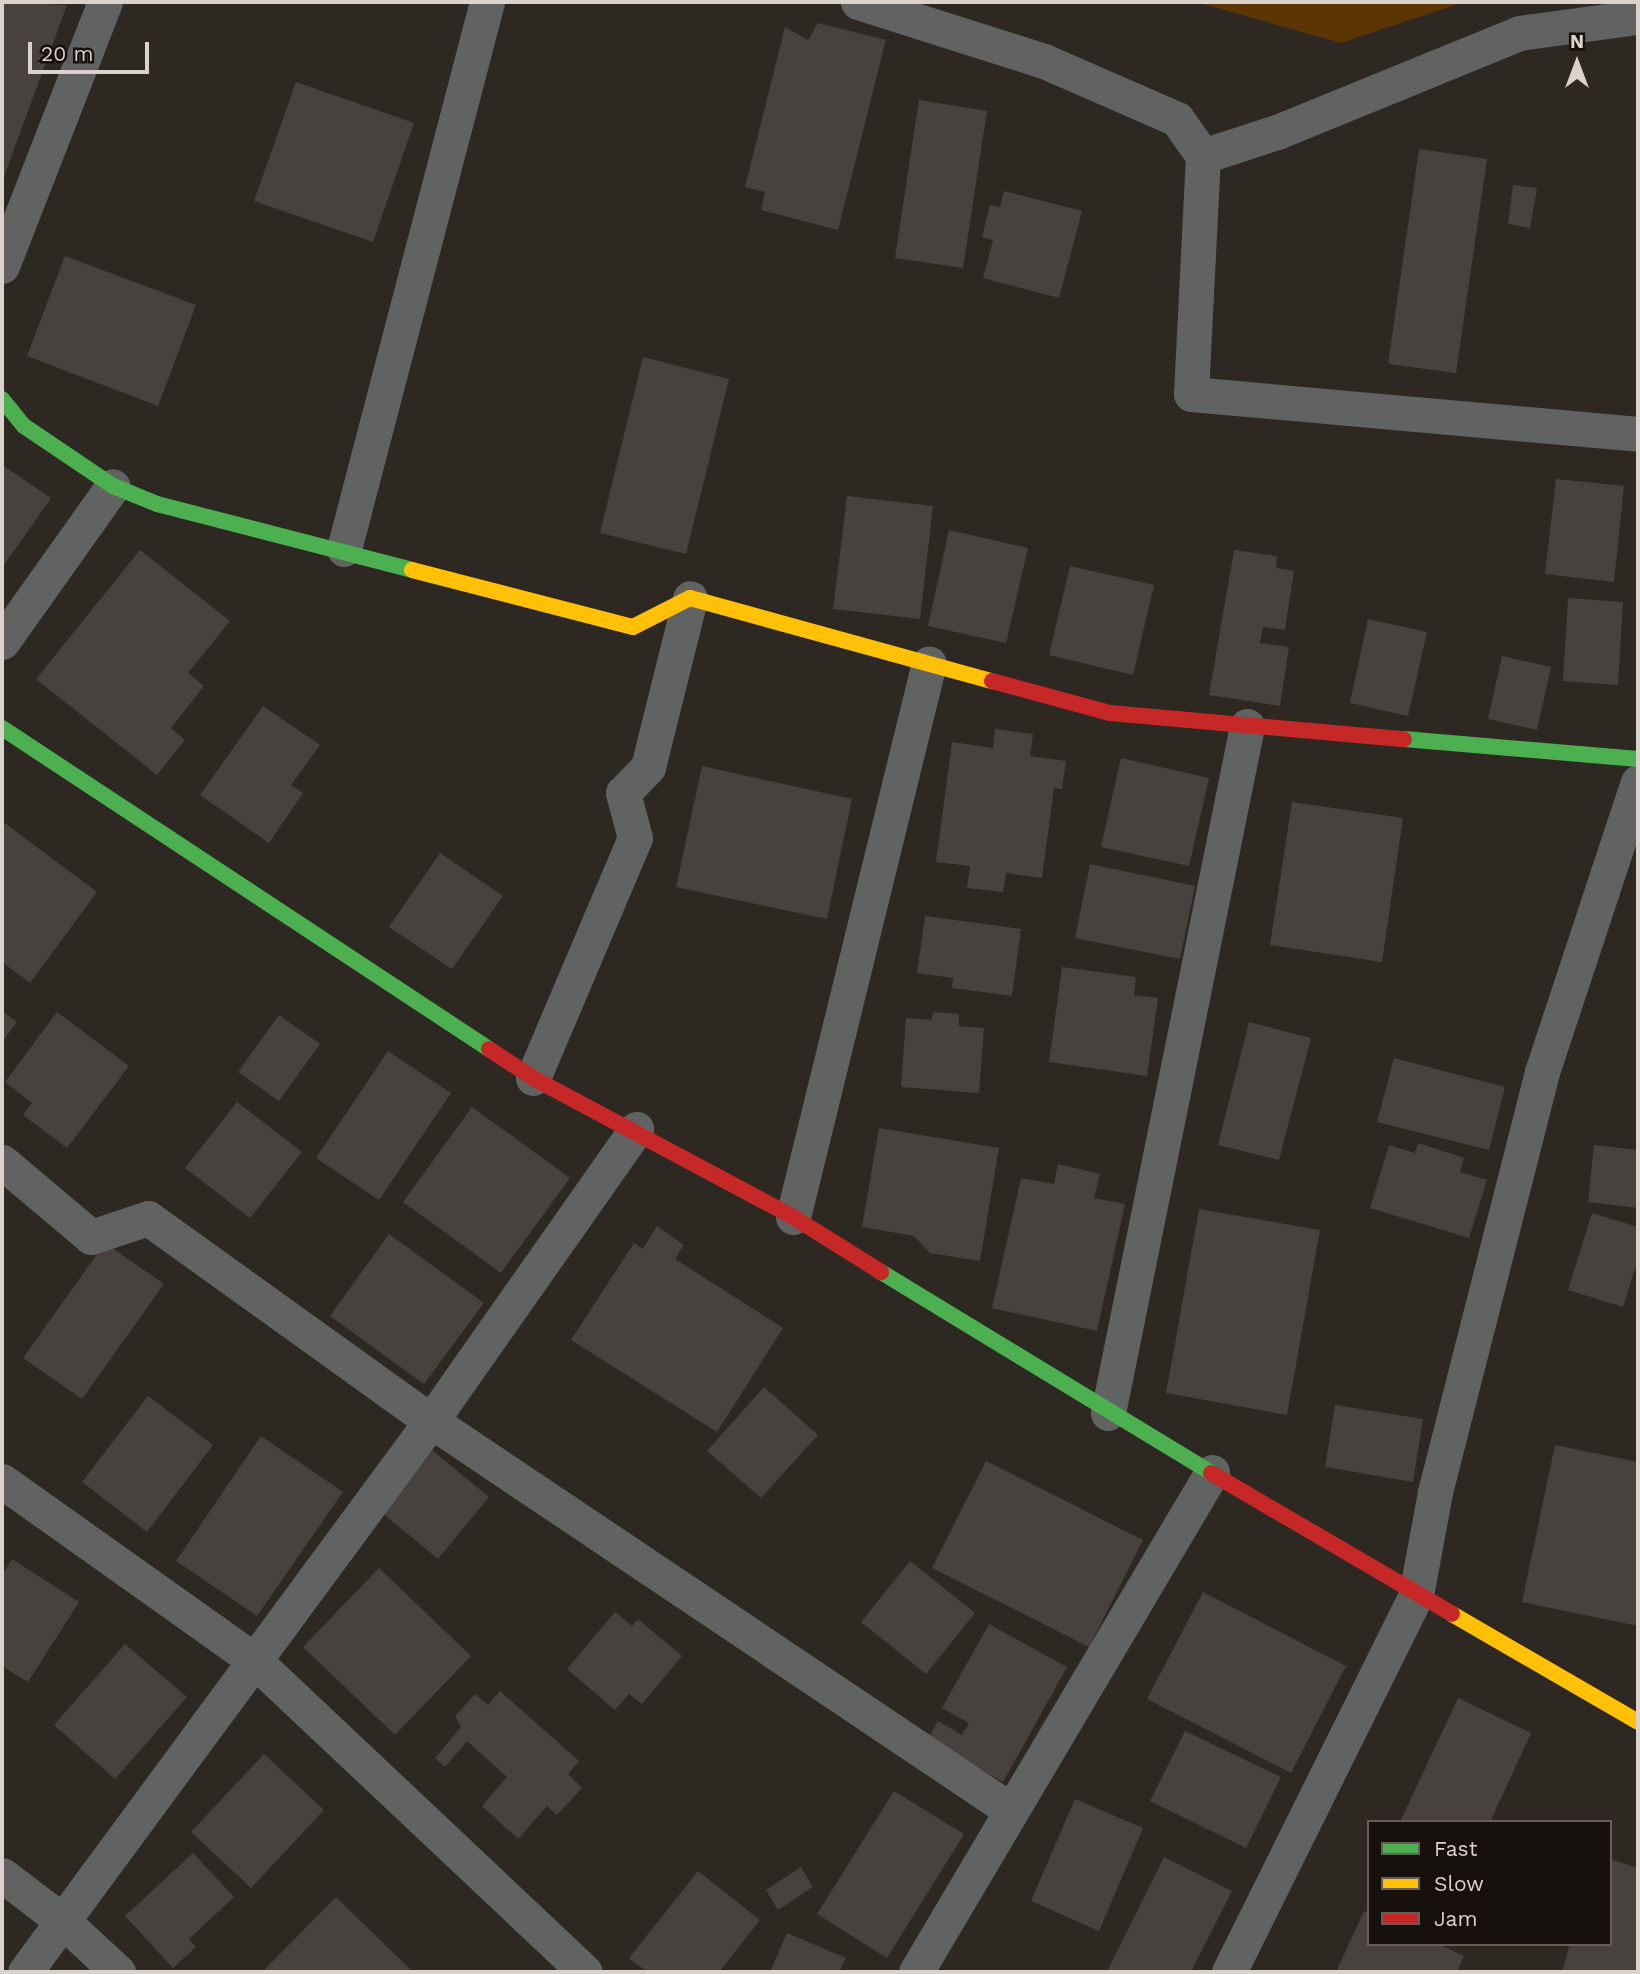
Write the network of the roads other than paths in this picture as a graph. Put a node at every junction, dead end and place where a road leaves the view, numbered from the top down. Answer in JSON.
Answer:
{"nodes":[{"id":1,"x":105,"y":2,"type":"edge"},
{"id":2,"x":487,"y":2,"type":"edge"},
{"id":3,"x":858,"y":2,"type":"edge"},
{"id":4,"x":1638,"y":17,"type":"edge"},
{"id":5,"x":1203,"y":156,"type":"junction"},
{"id":6,"x":2,"y":265,"type":"edge"},
{"id":7,"x":2,"y":400,"type":"edge"},
{"id":8,"x":1638,"y":435,"type":"edge"},
{"id":9,"x":113,"y":486,"type":"junction"},
{"id":10,"x":344,"y":549,"type":"junction"},
{"id":11,"x":690,"y":598,"type":"junction"},
{"id":12,"x":2,"y":642,"type":"edge"},
{"id":13,"x":929,"y":663,"type":"junction"},
{"id":14,"x":1247,"y":726,"type":"junction"},
{"id":15,"x":2,"y":728,"type":"edge"},
{"id":16,"x":1638,"y":759,"type":"edge"},
{"id":17,"x":1638,"y":782,"type":"edge"},
{"id":18,"x":533,"y":1078,"type":"junction"},
{"id":19,"x":636,"y":1129,"type":"junction"},
{"id":20,"x":2,"y":1162,"type":"edge"},
{"id":21,"x":793,"y":1217,"type":"junction"},
{"id":22,"x":1108,"y":1413,"type":"junction"},
{"id":23,"x":431,"y":1421,"type":"junction"},
{"id":24,"x":1212,"y":1472,"type":"junction"},
{"id":25,"x":2,"y":1481,"type":"edge"},
{"id":26,"x":1416,"y":1595,"type":"junction"},
{"id":27,"x":255,"y":1661,"type":"junction"},
{"id":28,"x":1638,"y":1722,"type":"edge"},
{"id":29,"x":1009,"y":1809,"type":"junction"},
{"id":30,"x":2,"y":1875,"type":"edge"},
{"id":31,"x":64,"y":1922,"type":"junction"},
{"id":32,"x":25,"y":1972,"type":"edge"},
{"id":33,"x":118,"y":1972,"type":"edge"},
{"id":34,"x":585,"y":1972,"type":"edge"},
{"id":35,"x":916,"y":1972,"type":"edge"},
{"id":36,"x":1228,"y":1972,"type":"edge"}],
"edges":[{"from":1,"to":6,"type":"street"},
{"from":2,"to":10,"type":"street"},
{"from":3,"to":5,"type":"street"},
{"from":4,"to":5,"type":"street"},
{"from":5,"to":8,"type":"street"},
{"from":7,"to":9,"type":"main road"},
{"from":9,"to":10,"type":"main road"},
{"from":9,"to":12,"type":"street"},
{"from":10,"to":11,"type":"main road"},
{"from":11,"to":13,"type":"main road"},
{"from":11,"to":18,"type":"street"},
{"from":13,"to":14,"type":"main road"},
{"from":13,"to":21,"type":"street"},
{"from":14,"to":16,"type":"main road"},
{"from":14,"to":22,"type":"street"},
{"from":15,"to":18,"type":"main road"},
{"from":17,"to":26,"type":"street"},
{"from":18,"to":19,"type":"main road"},
{"from":19,"to":21,"type":"main road"},
{"from":19,"to":23,"type":"street"},
{"from":20,"to":23,"type":"street"},
{"from":21,"to":22,"type":"main road"},
{"from":22,"to":24,"type":"main road"},
{"from":23,"to":27,"type":"street"},
{"from":23,"to":29,"type":"street"},
{"from":24,"to":26,"type":"main road"},
{"from":24,"to":29,"type":"street"},
{"from":25,"to":27,"type":"street"},
{"from":26,"to":28,"type":"main road"},
{"from":26,"to":36,"type":"street"},
{"from":27,"to":31,"type":"street"},
{"from":27,"to":34,"type":"street"},
{"from":29,"to":35,"type":"street"},
{"from":30,"to":31,"type":"street"},
{"from":31,"to":32,"type":"street"},
{"from":31,"to":33,"type":"street"}]}
